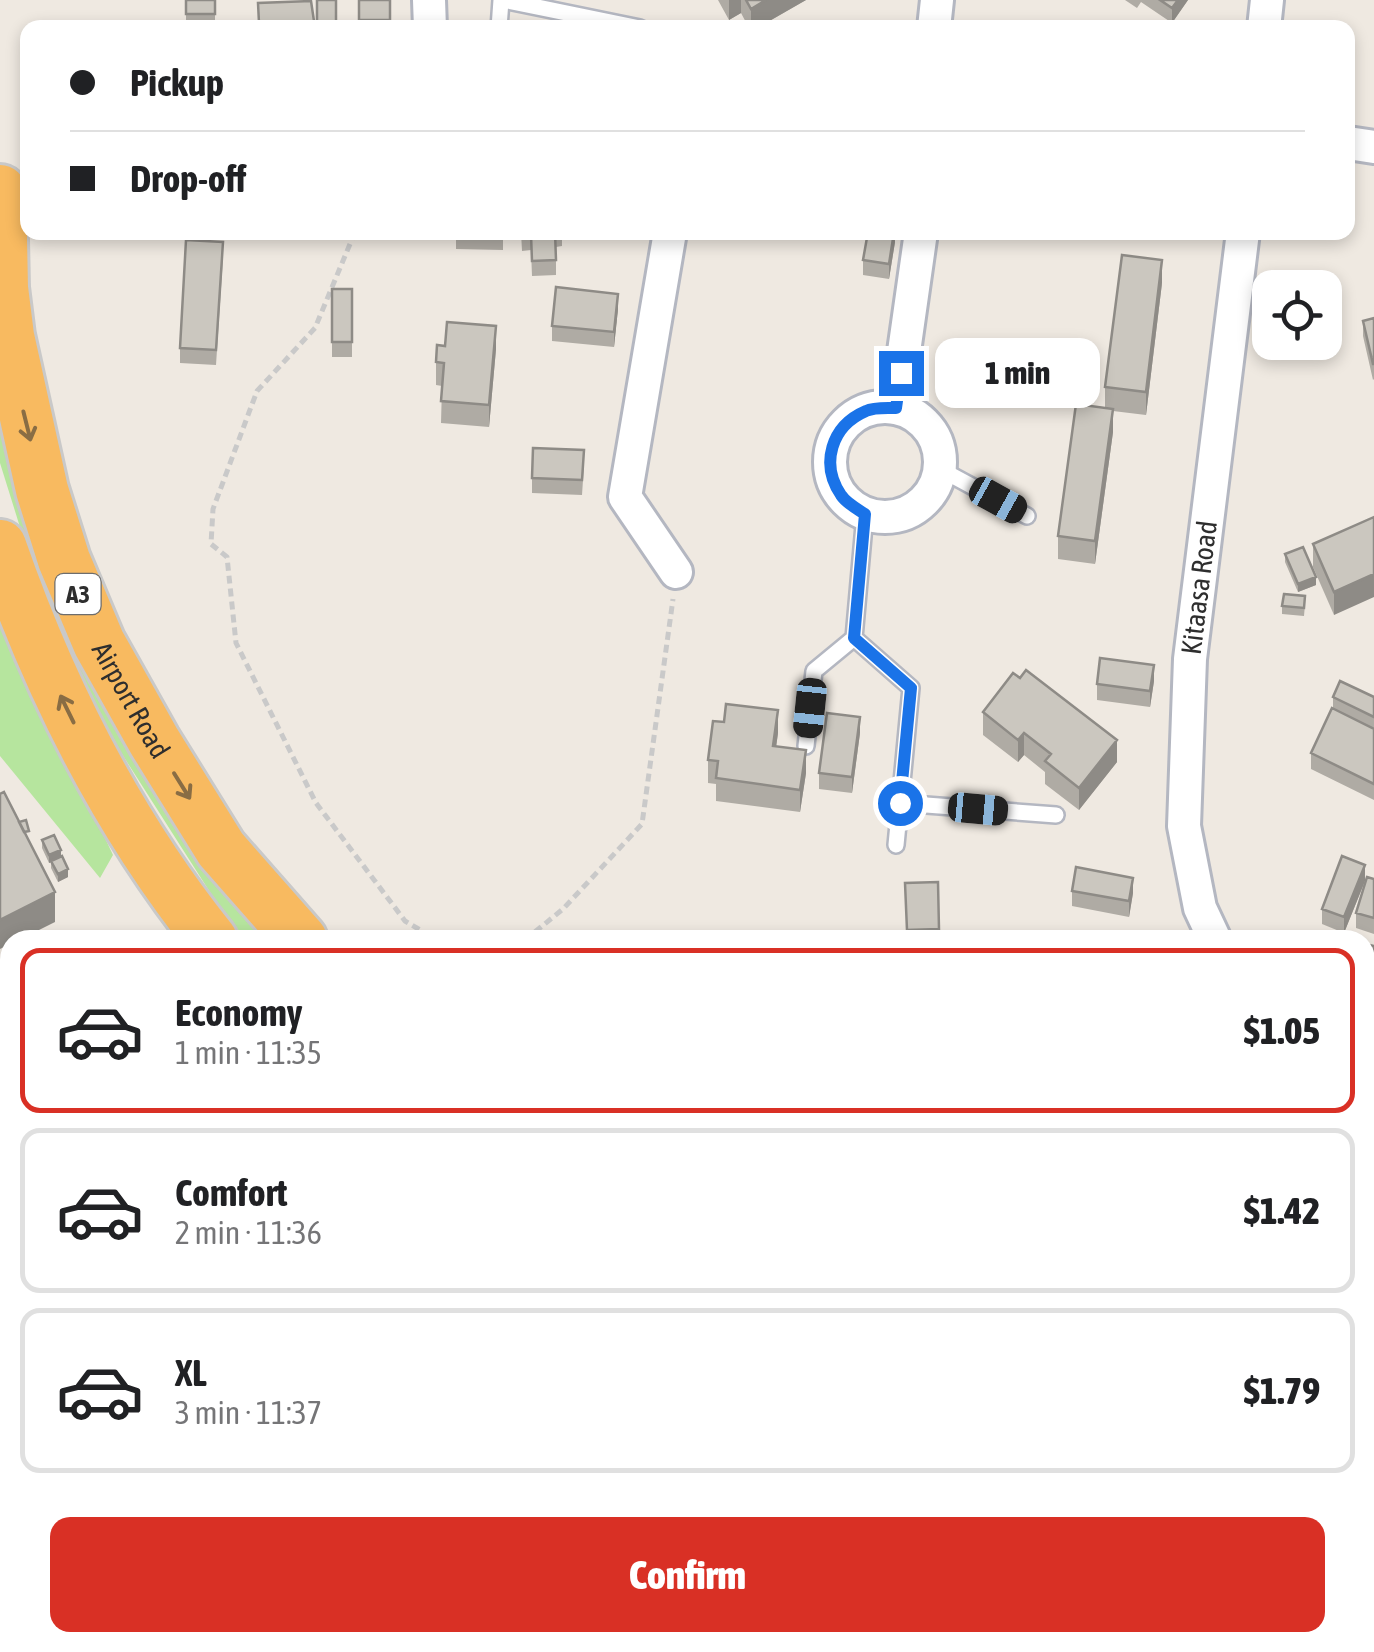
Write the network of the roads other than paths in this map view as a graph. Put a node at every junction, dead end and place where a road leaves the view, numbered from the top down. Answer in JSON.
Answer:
{"nodes":[{"id":1,"x":502,"y":0,"type":"edge"},
{"id":2,"x":601,"y":20,"type":"edge"},
{"id":3,"x":0,"y":191,"type":"edge"},
{"id":4,"x":669,"y":240,"type":"edge"},
{"id":5,"x":919,"y":240,"type":"edge"},
{"id":6,"x":1243,"y":240,"type":"edge"},
{"id":7,"x":896,"y":408,"type":"junction"},
{"id":8,"x":940,"y":469,"type":"junction"},
{"id":9,"x":865,"y":514,"type":"junction"},
{"id":10,"x":1026,"y":516,"type":"dead end"},
{"id":11,"x":0,"y":546,"type":"edge"},
{"id":12,"x":676,"y":572,"type":"road end"},
{"id":13,"x":854,"y":638,"type":"junction"},
{"id":14,"x":806,"y":746,"type":"edge"},
{"id":15,"x":900,"y":803,"type":"junction"},
{"id":16,"x":1056,"y":815,"type":"dead end"},
{"id":17,"x":896,"y":845,"type":"dead end"},
{"id":18,"x":204,"y":930,"type":"edge"},
{"id":19,"x":291,"y":930,"type":"edge"},
{"id":20,"x":1210,"y":930,"type":"edge"}],
"edges":[{"from":1,"to":2,"type":"lane"},
{"from":3,"to":19,"type":"highway","name":"Airport Road","number":"A3","one_way":true},
{"from":4,"to":12,"type":"street"},
{"from":5,"to":7,"type":"street"},
{"from":6,"to":20,"type":"street","name":"Kitaasa Road"},
{"from":7,"to":8,"type":"street"},
{"from":7,"to":9,"type":"street"},
{"from":8,"to":9,"type":"street"},
{"from":8,"to":10,"type":"lane"},
{"from":9,"to":13,"type":"lane"},
{"from":18,"to":11,"type":"highway","number":"A3","one_way":true},
{"from":13,"to":14,"type":"lane"},
{"from":13,"to":15,"type":"lane"},
{"from":15,"to":16,"type":"lane"},
{"from":15,"to":17,"type":"lane"}]}
